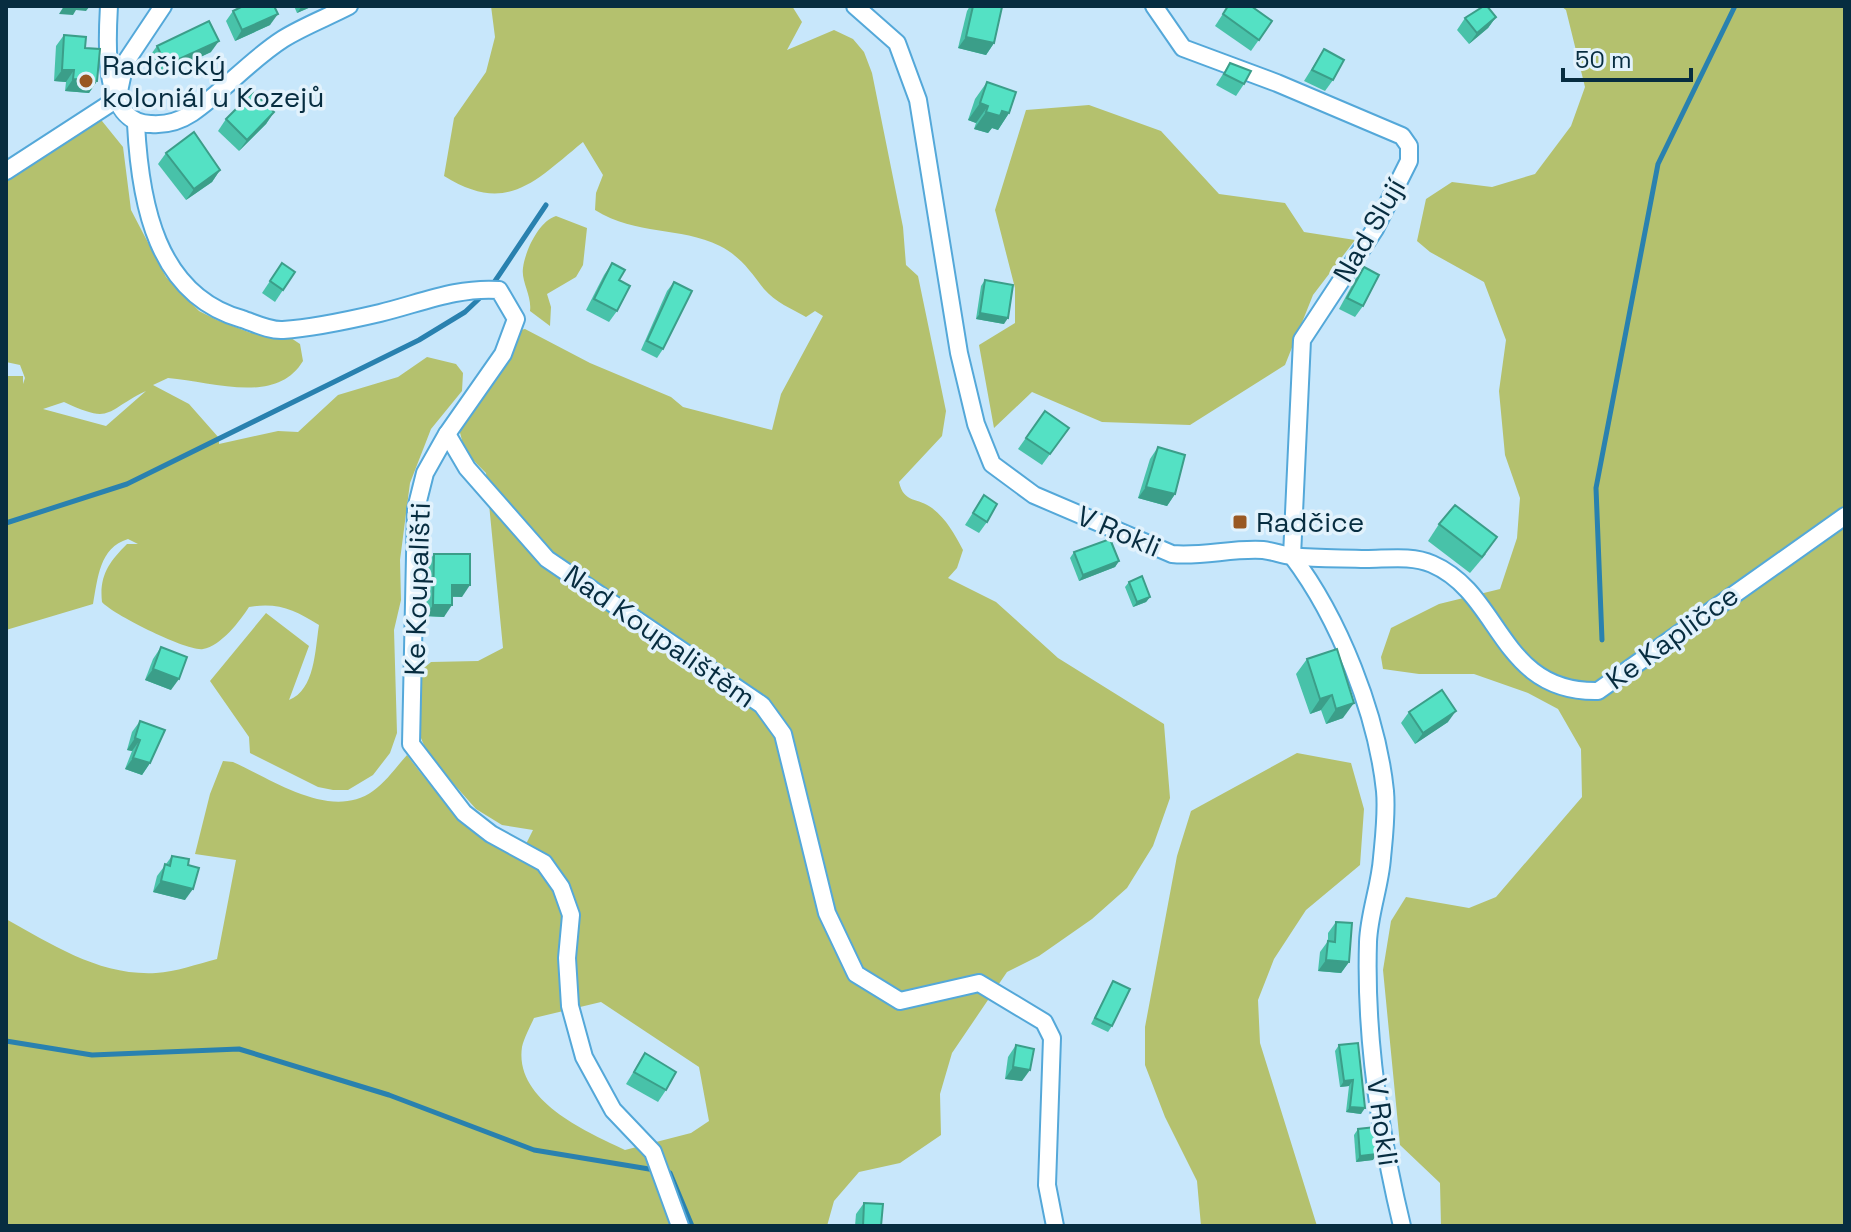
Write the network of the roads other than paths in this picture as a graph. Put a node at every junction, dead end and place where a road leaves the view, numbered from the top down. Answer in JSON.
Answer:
{"nodes":[{"id":1,"x":109,"y":6,"type":"edge"},
{"id":2,"x":163,"y":6,"type":"edge"},
{"id":3,"x":349,"y":6,"type":"edge"},
{"id":4,"x":855,"y":6,"type":"edge"},
{"id":5,"x":1154,"y":6,"type":"edge"},
{"id":6,"x":117,"y":99,"type":"junction"},
{"id":7,"x":136,"y":124,"type":"junction"},
{"id":8,"x":6,"y":171,"type":"edge"},
{"id":9,"x":447,"y":434,"type":"junction"},
{"id":10,"x":1845,"y":516,"type":"edge"},
{"id":11,"x":1292,"y":556,"type":"junction"},
{"id":12,"x":680,"y":1226,"type":"edge"},
{"id":13,"x":1055,"y":1226,"type":"edge"},
{"id":14,"x":1402,"y":1226,"type":"edge"}],
"edges":[{"from":1,"to":6,"type":"street"},
{"from":2,"to":6,"type":"street"},
{"from":3,"to":7,"type":"street"},
{"from":4,"to":11,"type":"street","name":"V Rokli"},
{"from":5,"to":11,"type":"street","name":"Nad Slují"},
{"from":6,"to":7,"type":"street"},
{"from":6,"to":8,"type":"street"},
{"from":7,"to":9,"type":"street","name":"Ke Koupališti"},
{"from":9,"to":12,"type":"street","name":"Ke Koupališti"},
{"from":9,"to":13,"type":"street","name":"Nad Koupalištěm"},
{"from":10,"to":11,"type":"street","name":"Ke Kapličce"},
{"from":11,"to":14,"type":"street","name":"V Rokli"}]}
